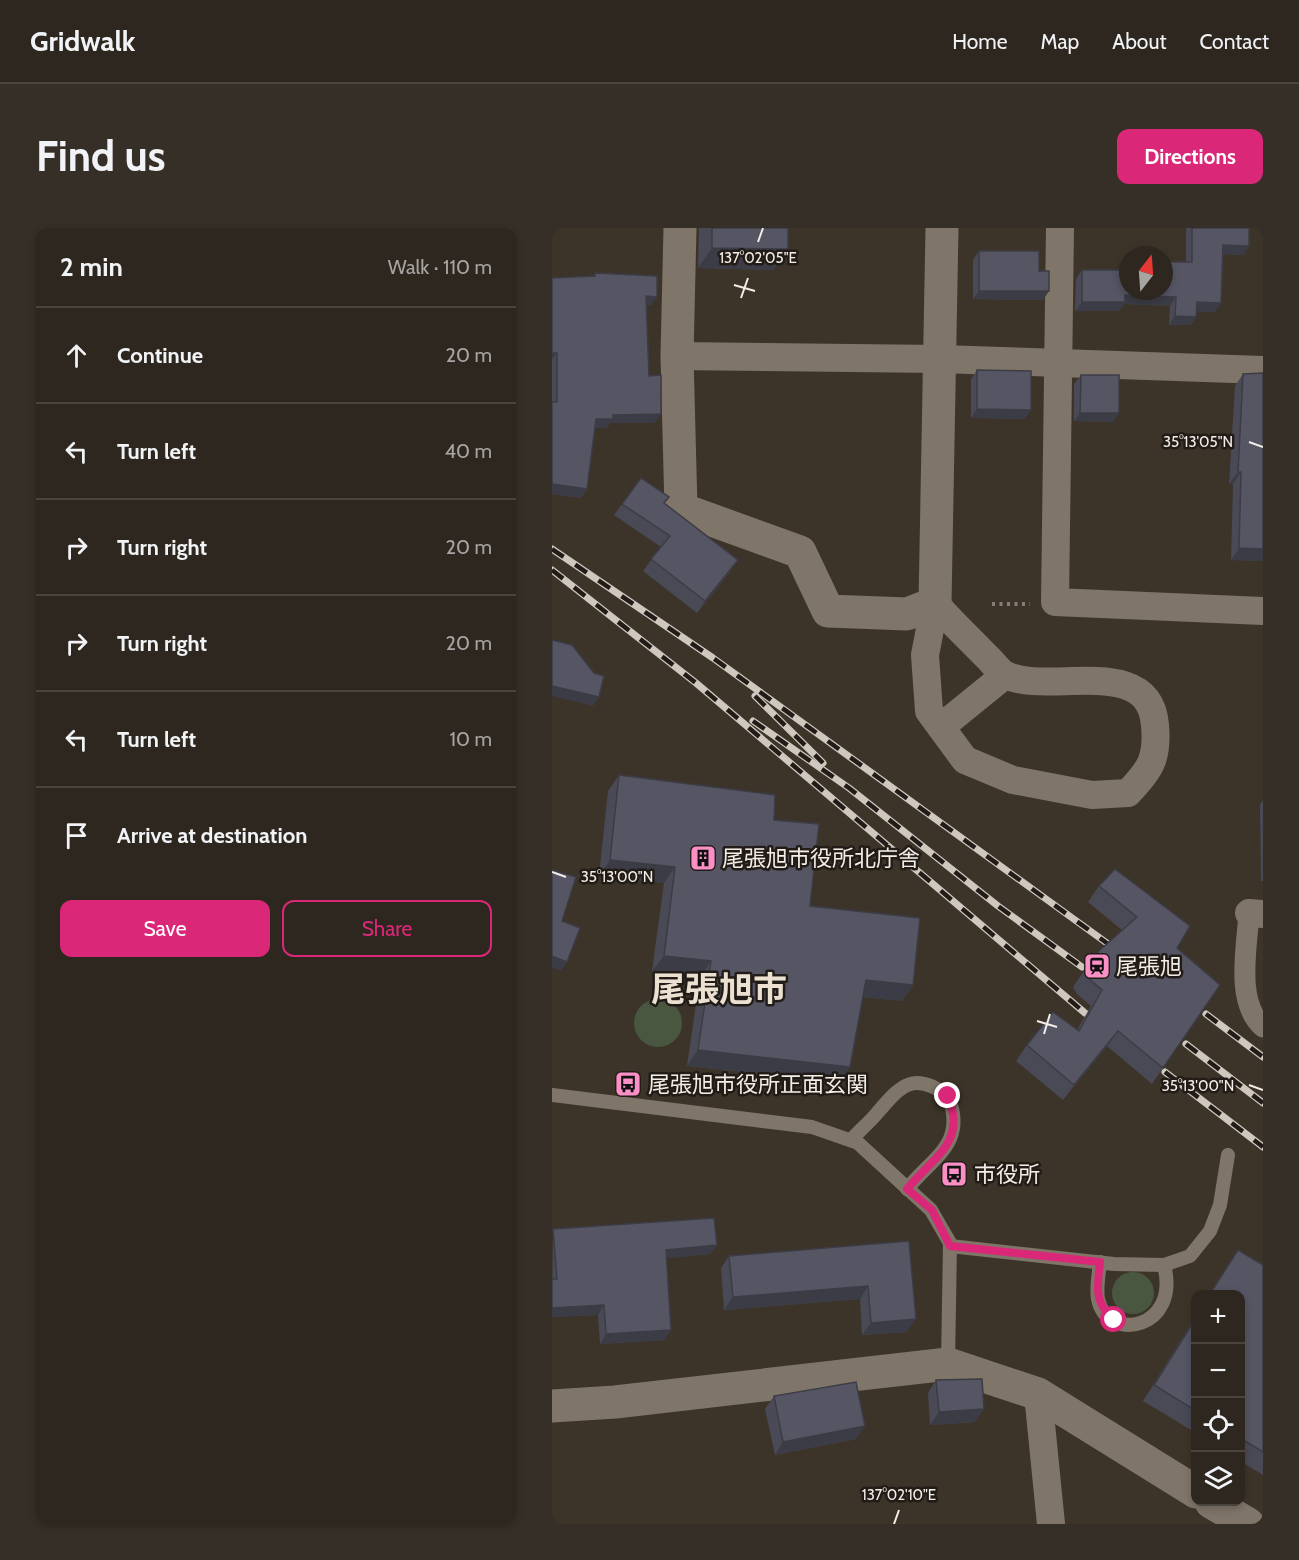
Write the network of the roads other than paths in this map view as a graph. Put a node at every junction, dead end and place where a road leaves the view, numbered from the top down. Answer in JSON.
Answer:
{"nodes":[{"id":1,"x":680,"y":228,"type":"edge"},
{"id":2,"x":942,"y":228,"type":"edge"},
{"id":3,"x":1060,"y":228,"type":"edge"},
{"id":4,"x":677,"y":356,"type":"junction"},
{"id":5,"x":941,"y":358,"type":"junction"},
{"id":6,"x":1058,"y":364,"type":"junction"},
{"id":7,"x":1263,"y":370,"type":"edge"},
{"id":8,"x":935,"y":603,"type":"junction"},
{"id":9,"x":1263,"y":611,"type":"edge"},
{"id":10,"x":1005,"y":675,"type":"junction"},
{"id":11,"x":940,"y":727,"type":"junction"},
{"id":12,"x":1256,"y":914,"type":"edge"},
{"id":13,"x":1263,"y":1027,"type":"edge"},
{"id":14,"x":552,"y":1095,"type":"edge"},
{"id":15,"x":852,"y":1139,"type":"junction"},
{"id":16,"x":1228,"y":1155,"type":"dead end"},
{"id":17,"x":907,"y":1189,"type":"junction"},
{"id":18,"x":950,"y":1246,"type":"junction"},
{"id":19,"x":1100,"y":1262,"type":"junction"},
{"id":20,"x":1164,"y":1265,"type":"junction"},
{"id":21,"x":948,"y":1364,"type":"junction"},
{"id":22,"x":1038,"y":1394,"type":"junction"},
{"id":23,"x":552,"y":1406,"type":"edge"},
{"id":24,"x":1191,"y":1489,"type":"edge"},
{"id":25,"x":1218,"y":1506,"type":"edge"},
{"id":26,"x":1051,"y":1524,"type":"edge"},
{"id":27,"x":1248,"y":1524,"type":"edge"}],
"edges":[{"from":1,"to":4,"type":"street"},
{"from":2,"to":5,"type":"street"},
{"from":3,"to":6,"type":"street"},
{"from":4,"to":5,"type":"street"},
{"from":4,"to":8,"type":"street"},
{"from":5,"to":6,"type":"street"},
{"from":5,"to":8,"type":"street"},
{"from":6,"to":7,"type":"street"},
{"from":6,"to":9,"type":"street"},
{"from":8,"to":10,"type":"street"},
{"from":8,"to":11,"type":"street"},
{"from":10,"to":11,"type":"street"},
{"from":10,"to":11,"type":"street"},
{"from":12,"to":13,"type":"street"},
{"from":14,"to":15,"type":"lane"},
{"from":15,"to":17,"type":"lane"},
{"from":15,"to":17,"type":"lane"},
{"from":16,"to":20,"type":"lane"},
{"from":17,"to":18,"type":"lane"},
{"from":18,"to":19,"type":"lane"},
{"from":18,"to":21,"type":"lane"},
{"from":19,"to":20,"type":"lane"},
{"from":19,"to":20,"type":"lane"},
{"from":21,"to":22,"type":"street"},
{"from":21,"to":23,"type":"street"},
{"from":22,"to":24,"type":"street"},
{"from":22,"to":26,"type":"street"},
{"from":25,"to":27,"type":"street"}]}
